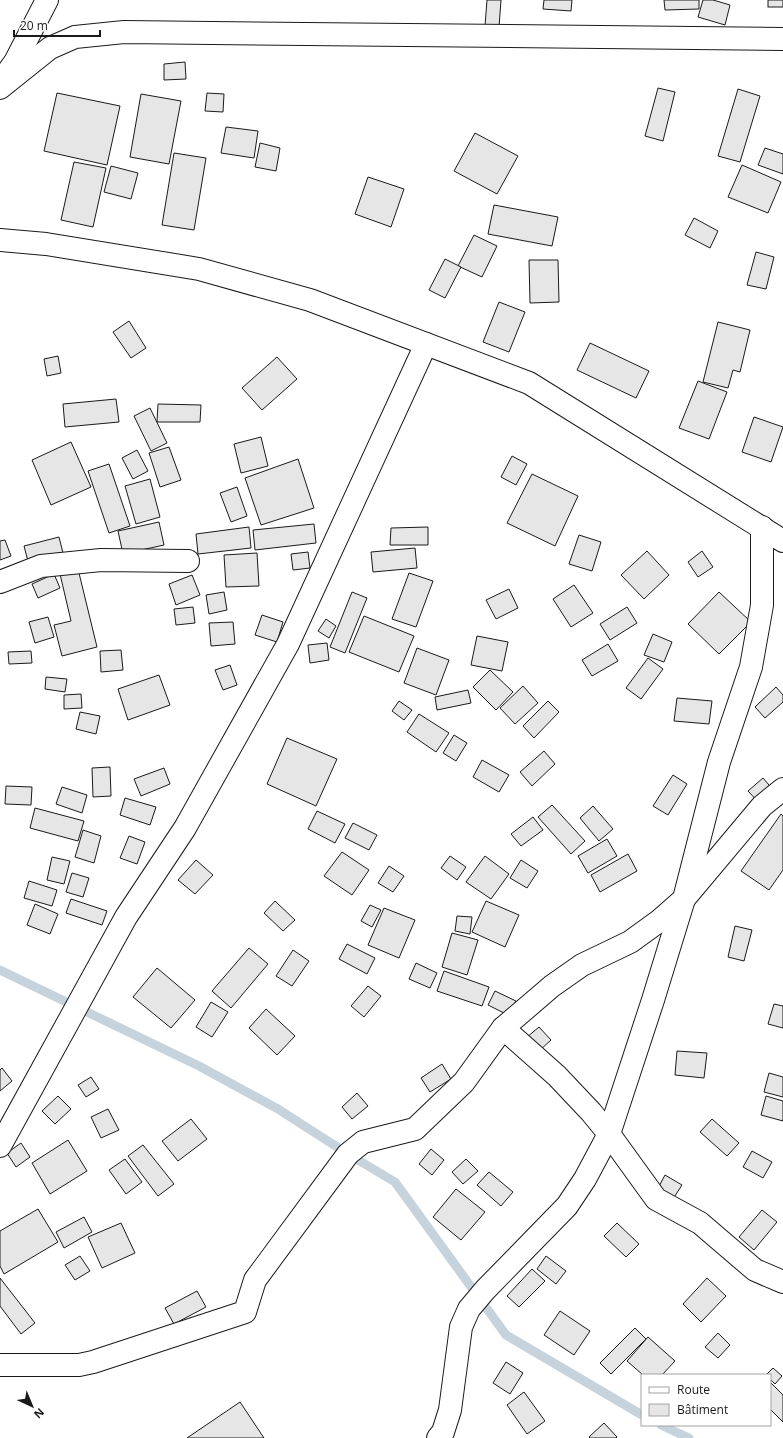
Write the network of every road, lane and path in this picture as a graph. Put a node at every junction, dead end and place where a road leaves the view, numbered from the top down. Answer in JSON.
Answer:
{"nodes":[{"id":1,"x":46,"y":0,"type":"edge"},
{"id":2,"x":783,"y":39,"type":"edge"},
{"id":3,"x":0,"y":84,"type":"edge"},
{"id":4,"x":0,"y":88,"type":"edge"},
{"id":5,"x":0,"y":240,"type":"edge"},
{"id":6,"x":426,"y":344,"type":"junction"},
{"id":7,"x":762,"y":527,"type":"junction"},
{"id":8,"x":783,"y":541,"type":"edge"},
{"id":9,"x":188,"y":562,"type":"dead end"},
{"id":10,"x":0,"y":582,"type":"edge"},
{"id":11,"x":783,"y":789,"type":"edge"},
{"id":12,"x":684,"y":899,"type":"junction"},
{"id":13,"x":503,"y":1028,"type":"junction"},
{"id":14,"x":609,"y":1134,"type":"junction"},
{"id":15,"x":0,"y":1146,"type":"edge"},
{"id":16,"x":783,"y":1282,"type":"edge"},
{"id":17,"x":0,"y":1365,"type":"edge"},
{"id":18,"x":438,"y":1438,"type":"edge"}],
"edges":[{"from":1,"to":3,"type":"street"},
{"from":2,"to":4,"type":"street"},
{"from":5,"to":6,"type":"street"},
{"from":6,"to":7,"type":"street"},
{"from":6,"to":15,"type":"street"},
{"from":7,"to":8,"type":"street"},
{"from":7,"to":12,"type":"street"},
{"from":9,"to":10,"type":"street"},
{"from":11,"to":12,"type":"street"},
{"from":12,"to":13,"type":"street"},
{"from":12,"to":14,"type":"street"},
{"from":13,"to":14,"type":"street"},
{"from":13,"to":17,"type":"street"},
{"from":14,"to":16,"type":"street"},
{"from":14,"to":18,"type":"street"}]}
